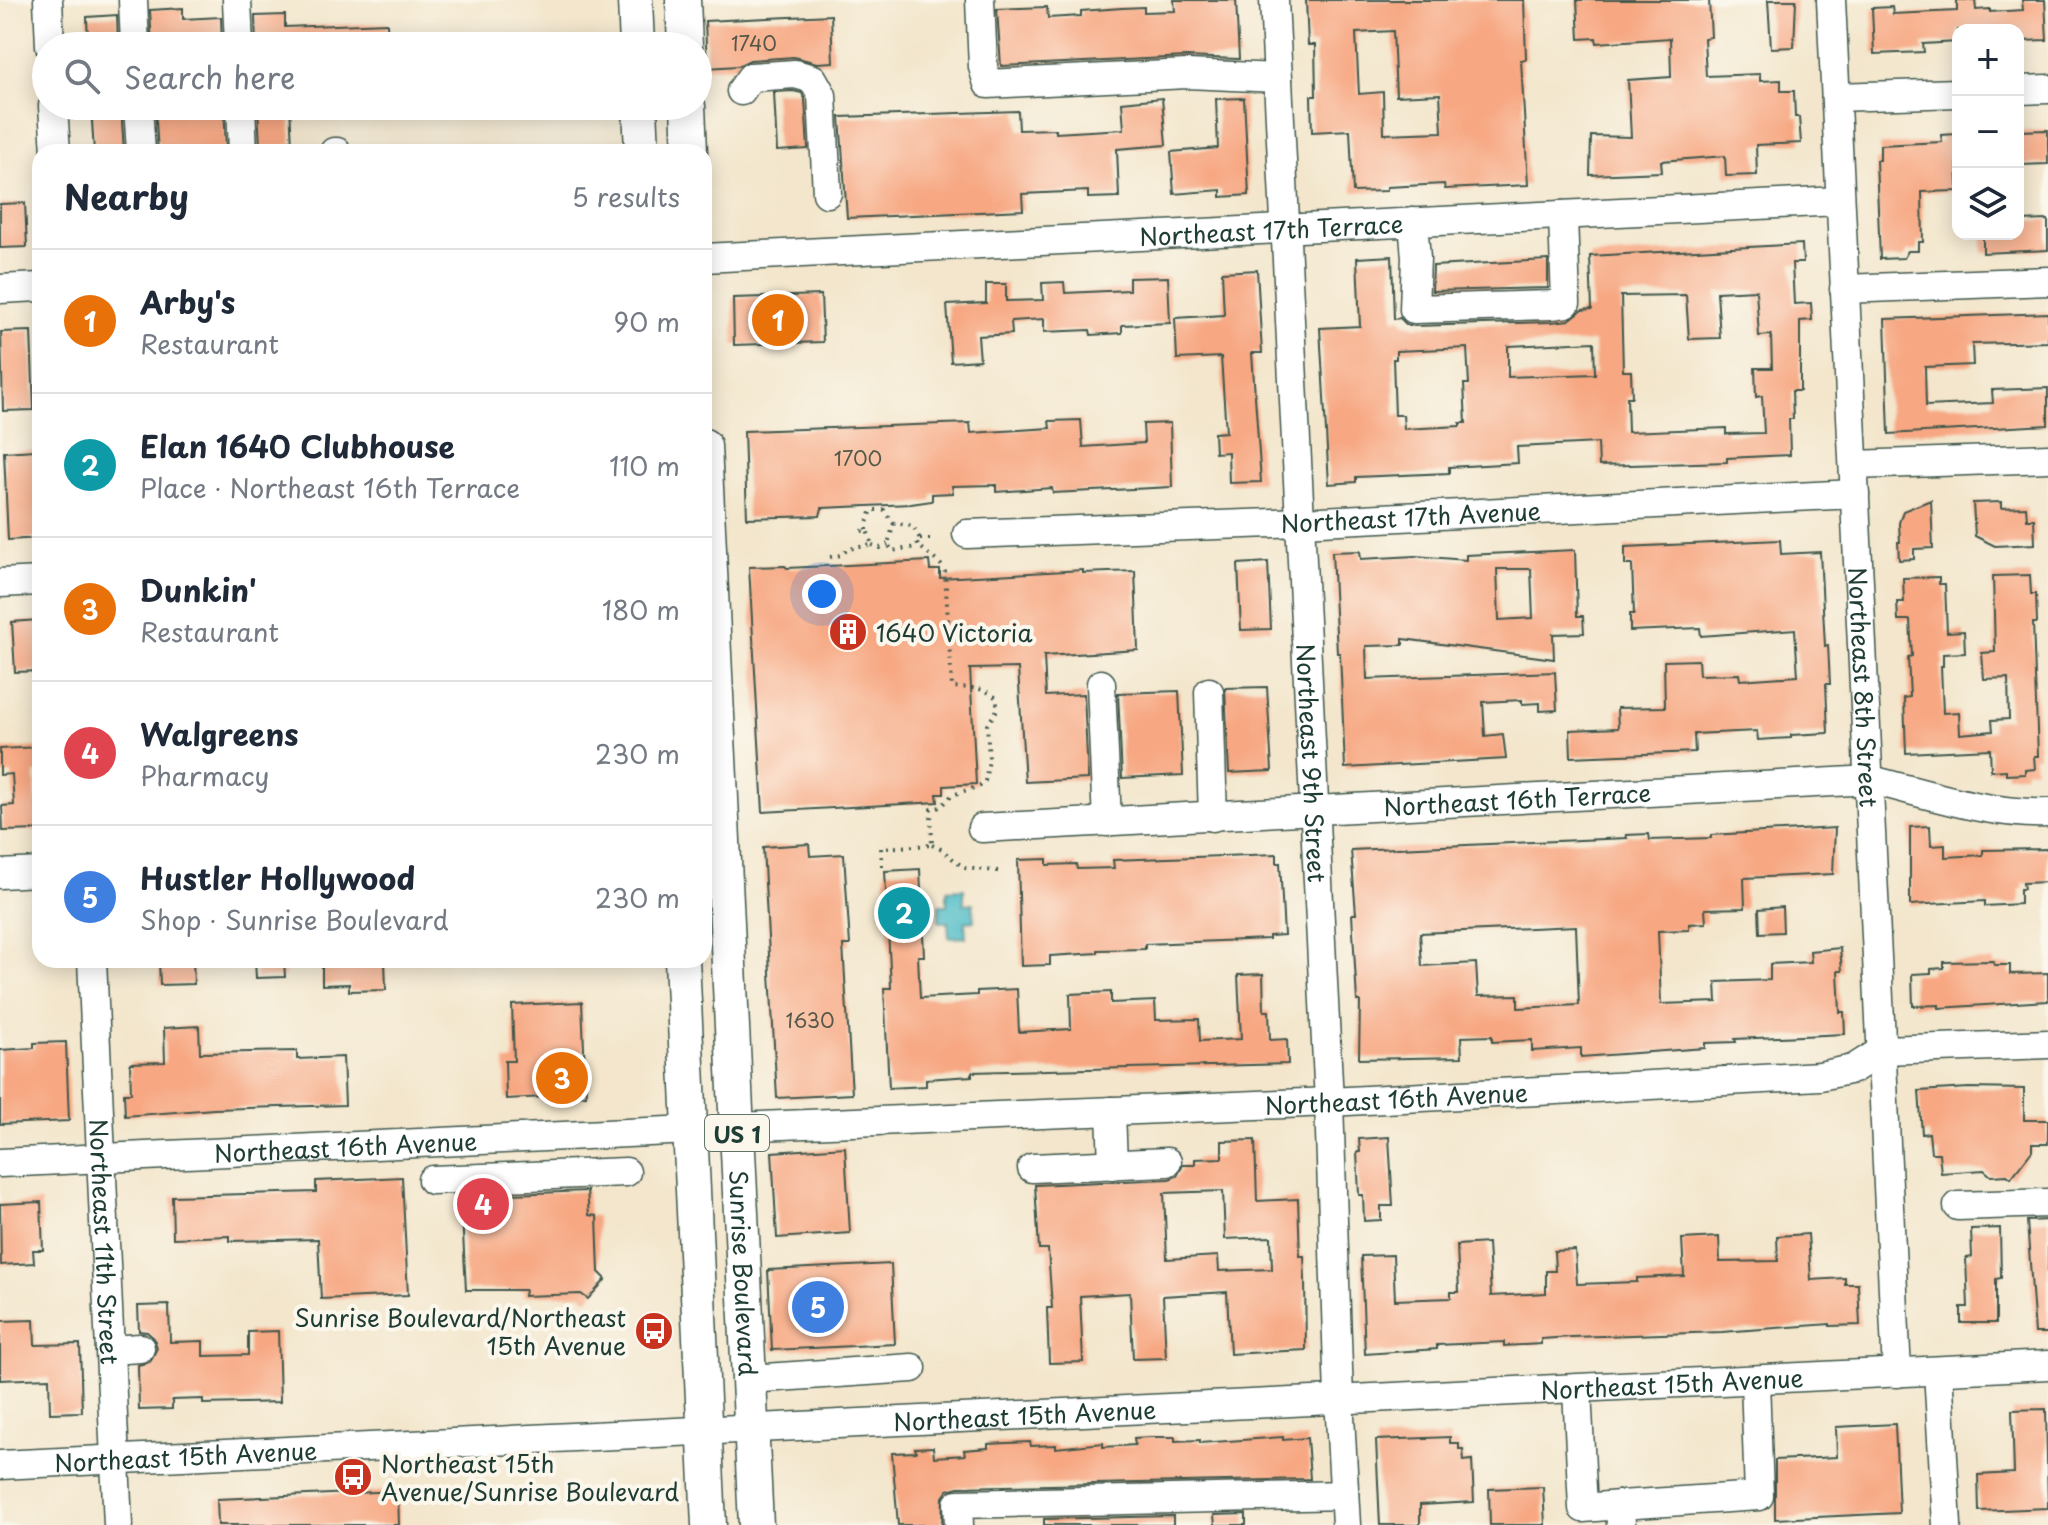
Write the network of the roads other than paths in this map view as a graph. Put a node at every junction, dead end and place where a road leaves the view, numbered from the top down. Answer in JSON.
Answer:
{"nodes":[{"id":1,"x":48,"y":0,"type":"edge"},
{"id":2,"x":133,"y":0,"type":"edge"},
{"id":3,"x":237,"y":0,"type":"edge"},
{"id":4,"x":635,"y":0,"type":"edge"},
{"id":5,"x":683,"y":0,"type":"edge"},
{"id":6,"x":980,"y":0,"type":"edge"},
{"id":7,"x":1274,"y":0,"type":"edge"},
{"id":8,"x":1831,"y":0,"type":"edge"},
{"id":9,"x":49,"y":32,"type":"edge"},
{"id":10,"x":134,"y":32,"type":"edge"},
{"id":11,"x":238,"y":32,"type":"edge"},
{"id":12,"x":636,"y":32,"type":"edge"},
{"id":13,"x":684,"y":32,"type":"edge"},
{"id":14,"x":1278,"y":78,"type":"junction"},
{"id":15,"x":2048,"y":89,"type":"edge"},
{"id":16,"x":2024,"y":90,"type":"edge"},
{"id":17,"x":741,"y":91,"type":"dead end"},
{"id":18,"x":1952,"y":93,"type":"edge"},
{"id":19,"x":1836,"y":97,"type":"junction"},
{"id":20,"x":54,"y":120,"type":"edge"},
{"id":21,"x":139,"y":120,"type":"edge"},
{"id":22,"x":242,"y":120,"type":"edge"},
{"id":23,"x":641,"y":120,"type":"edge"},
{"id":24,"x":689,"y":120,"type":"edge"},
{"id":25,"x":55,"y":144,"type":"edge"},
{"id":26,"x":140,"y":144,"type":"edge"},
{"id":27,"x":243,"y":144,"type":"edge"},
{"id":28,"x":642,"y":144,"type":"edge"},
{"id":29,"x":690,"y":144,"type":"edge"},
{"id":30,"x":827,"y":193,"type":"dead end"},
{"id":31,"x":1839,"y":201,"type":"junction"},
{"id":32,"x":1563,"y":215,"type":"junction"},
{"id":33,"x":1413,"y":222,"type":"junction"},
{"id":34,"x":1287,"y":228,"type":"junction"},
{"id":35,"x":712,"y":258,"type":"edge"},
{"id":36,"x":2048,"y":281,"type":"edge"},
{"id":37,"x":32,"y":287,"type":"edge"},
{"id":38,"x":0,"y":289,"type":"edge"},
{"id":39,"x":1844,"y":289,"type":"junction"},
{"id":40,"x":2048,"y":458,"type":"edge"},
{"id":41,"x":1854,"y":465,"type":"junction"},
{"id":42,"x":1855,"y":494,"type":"junction"},
{"id":43,"x":1301,"y":522,"type":"junction"},
{"id":44,"x":967,"y":534,"type":"dead end"},
{"id":45,"x":32,"y":581,"type":"edge"},
{"id":46,"x":0,"y":583,"type":"edge"},
{"id":47,"x":1101,"y":684,"type":"dead end"},
{"id":48,"x":1209,"y":692,"type":"dead end"},
{"id":49,"x":712,"y":756,"type":"edge"},
{"id":50,"x":1871,"y":780,"type":"junction"},
{"id":51,"x":1315,"y":812,"type":"junction"},
{"id":52,"x":2048,"y":813,"type":"edge"},
{"id":53,"x":1213,"y":817,"type":"junction"},
{"id":54,"x":1107,"y":822,"type":"junction"},
{"id":55,"x":982,"y":828,"type":"dead end"},
{"id":56,"x":714,"y":833,"type":"edge"},
{"id":57,"x":32,"y":872,"type":"edge"},
{"id":58,"x":0,"y":874,"type":"edge"},
{"id":59,"x":92,"y":968,"type":"edge"},
{"id":60,"x":682,"y":968,"type":"edge"},
{"id":61,"x":2048,"y":1044,"type":"edge"},
{"id":62,"x":1883,"y":1050,"type":"junction"},
{"id":63,"x":1329,"y":1102,"type":"junction"},
{"id":64,"x":1111,"y":1111,"type":"junction"},
{"id":65,"x":737,"y":1127,"type":"junction"},
{"id":66,"x":690,"y":1130,"type":"junction"},
{"id":67,"x":101,"y":1158,"type":"junction"},
{"id":68,"x":1167,"y":1162,"type":"dead end"},
{"id":69,"x":0,"y":1163,"type":"edge"},
{"id":70,"x":1113,"y":1165,"type":"junction"},
{"id":71,"x":1032,"y":1168,"type":"dead end"},
{"id":72,"x":626,"y":1172,"type":"dead end"},
{"id":73,"x":432,"y":1180,"type":"dead end"},
{"id":74,"x":2048,"y":1203,"type":"edge"},
{"id":75,"x":1958,"y":1206,"type":"dead end"},
{"id":76,"x":140,"y":1348,"type":"dead end"},
{"id":77,"x":110,"y":1350,"type":"junction"},
{"id":78,"x":2048,"y":1365,"type":"edge"},
{"id":79,"x":912,"y":1368,"type":"dead end"},
{"id":80,"x":1938,"y":1371,"type":"junction"},
{"id":81,"x":1897,"y":1373,"type":"junction"},
{"id":82,"x":749,"y":1379,"type":"junction"},
{"id":83,"x":1755,"y":1380,"type":"junction"},
{"id":84,"x":1577,"y":1390,"type":"junction"},
{"id":85,"x":1339,"y":1398,"type":"junction"},
{"id":86,"x":751,"y":1427,"type":"junction"},
{"id":87,"x":704,"y":1429,"type":"junction"},
{"id":88,"x":115,"y":1458,"type":"junction"},
{"id":89,"x":0,"y":1465,"type":"edge"},
{"id":90,"x":1344,"y":1495,"type":"junction"},
{"id":91,"x":1620,"y":1515,"type":"edge"},
{"id":92,"x":118,"y":1525,"type":"edge"},
{"id":93,"x":709,"y":1525,"type":"edge"},
{"id":94,"x":756,"y":1525,"type":"edge"},
{"id":95,"x":959,"y":1525,"type":"edge"},
{"id":96,"x":1346,"y":1525,"type":"edge"},
{"id":97,"x":1947,"y":1525,"type":"edge"}],
"edges":[{"from":1,"to":9,"type":"street"},
{"from":2,"to":10,"type":"street"},
{"from":3,"to":11,"type":"street"},
{"from":4,"to":12,"type":"main road"},
{"from":5,"to":13,"type":"main road"},
{"from":6,"to":14,"type":"street"},
{"from":7,"to":14,"type":"street","name":"Northeast 9th Street"},
{"from":8,"to":19,"type":"street","name":"Northeast 8th Street"},
{"from":14,"to":34,"type":"street","name":"Northeast 9th Street"},
{"from":15,"to":16,"type":"street"},
{"from":17,"to":30,"type":"street"},
{"from":18,"to":19,"type":"street"},
{"from":19,"to":31,"type":"street","name":"Northeast 8th Street"},
{"from":20,"to":25,"type":"street"},
{"from":21,"to":26,"type":"street"},
{"from":22,"to":27,"type":"street"},
{"from":23,"to":28,"type":"main road"},
{"from":24,"to":29,"type":"main road"},
{"from":31,"to":32,"type":"street","name":"Northeast 17th Terrace"},
{"from":31,"to":39,"type":"street","name":"Northeast 8th Street"},
{"from":32,"to":33,"type":"street","name":"Northeast 17th Terrace"},
{"from":32,"to":33,"type":"street"},
{"from":33,"to":34,"type":"street","name":"Northeast 17th Terrace"},
{"from":34,"to":35,"type":"street","name":"Northeast 17th Terrace"},
{"from":34,"to":43,"type":"street","name":"Northeast 9th Street"},
{"from":36,"to":39,"type":"street"},
{"from":37,"to":38,"type":"street"},
{"from":39,"to":41,"type":"street","name":"Northeast 8th Street"},
{"from":40,"to":41,"type":"street"},
{"from":41,"to":42,"type":"street","name":"Northeast 8th Street"},
{"from":42,"to":43,"type":"street","name":"Northeast 17th Avenue"},
{"from":42,"to":50,"type":"street","name":"Northeast 8th Street"},
{"from":43,"to":44,"type":"street","name":"Northeast 17th Avenue"},
{"from":43,"to":51,"type":"street","name":"Northeast 9th Street"},
{"from":45,"to":46,"type":"street"},
{"from":47,"to":54,"type":"street"},
{"from":48,"to":53,"type":"street"},
{"from":49,"to":56,"type":"main road","name":"Sunrise Boulevard","number":"US 1"},
{"from":50,"to":51,"type":"street","name":"Northeast 16th Terrace"},
{"from":50,"to":52,"type":"street","name":"Northeast 16th Terrace"},
{"from":50,"to":62,"type":"street","name":"Northeast 8th Street"},
{"from":51,"to":53,"type":"street","name":"Northeast 16th Terrace"},
{"from":51,"to":63,"type":"street","name":"Northeast 9th Street"},
{"from":53,"to":54,"type":"street","name":"Northeast 16th Terrace"},
{"from":54,"to":55,"type":"street","name":"Northeast 16th Terrace"},
{"from":56,"to":65,"type":"main road","name":"Sunrise Boulevard","number":"US 1"},
{"from":57,"to":58,"type":"street"},
{"from":59,"to":67,"type":"street","name":"Northeast 11th Street"},
{"from":60,"to":66,"type":"main road","name":"Sunrise Boulevard","number":"US 1"},
{"from":61,"to":62,"type":"street","name":"Northeast 16th Avenue"},
{"from":62,"to":63,"type":"street","name":"Northeast 16th Avenue"},
{"from":62,"to":81,"type":"street","name":"Northeast 8th Street"},
{"from":63,"to":64,"type":"street","name":"Northeast 16th Avenue"},
{"from":63,"to":85,"type":"street","name":"Northeast 9th Street"},
{"from":64,"to":65,"type":"street","name":"Northeast 16th Avenue"},
{"from":64,"to":70,"type":"street"},
{"from":65,"to":82,"type":"main road","name":"Sunrise Boulevard","number":"US 1"},
{"from":66,"to":67,"type":"street","name":"Northeast 16th Avenue"},
{"from":66,"to":87,"type":"main road","name":"Sunrise Boulevard","number":"US 1"},
{"from":67,"to":69,"type":"street","name":"Northeast 16th Avenue"},
{"from":67,"to":77,"type":"street","name":"Northeast 11th Street"},
{"from":68,"to":70,"type":"street"},
{"from":70,"to":71,"type":"street"},
{"from":72,"to":73,"type":"street"},
{"from":74,"to":75,"type":"street"},
{"from":76,"to":77,"type":"street"},
{"from":77,"to":88,"type":"street","name":"Northeast 11th Street"},
{"from":78,"to":80,"type":"street","name":"Northeast 15th Avenue"},
{"from":79,"to":82,"type":"street"},
{"from":80,"to":81,"type":"street","name":"Northeast 15th Avenue"},
{"from":80,"to":97,"type":"street"},
{"from":81,"to":83,"type":"street","name":"Northeast 15th Avenue"},
{"from":82,"to":86,"type":"main road","name":"Sunrise Boulevard","number":"US 1"},
{"from":83,"to":84,"type":"street","name":"Northeast 15th Avenue"},
{"from":83,"to":91,"type":"street"},
{"from":84,"to":85,"type":"street","name":"Northeast 15th Avenue"},
{"from":84,"to":91,"type":"street"},
{"from":85,"to":86,"type":"street","name":"Northeast 15th Avenue"},
{"from":85,"to":90,"type":"street","name":"Northeast 9th Street"},
{"from":86,"to":87,"type":"street","name":"Northeast 15th Avenue"},
{"from":86,"to":94,"type":"main road","name":"Sunrise Boulevard","number":"US 1"},
{"from":87,"to":88,"type":"street","name":"Northeast 15th Avenue"},
{"from":87,"to":93,"type":"main road","name":"Sunrise Boulevard","number":"US 1"},
{"from":88,"to":89,"type":"street","name":"Northeast 15th Avenue"},
{"from":88,"to":92,"type":"street","name":"Northeast 11th Street"},
{"from":90,"to":95,"type":"street"},
{"from":90,"to":96,"type":"street","name":"Northeast 9th Street"}]}
